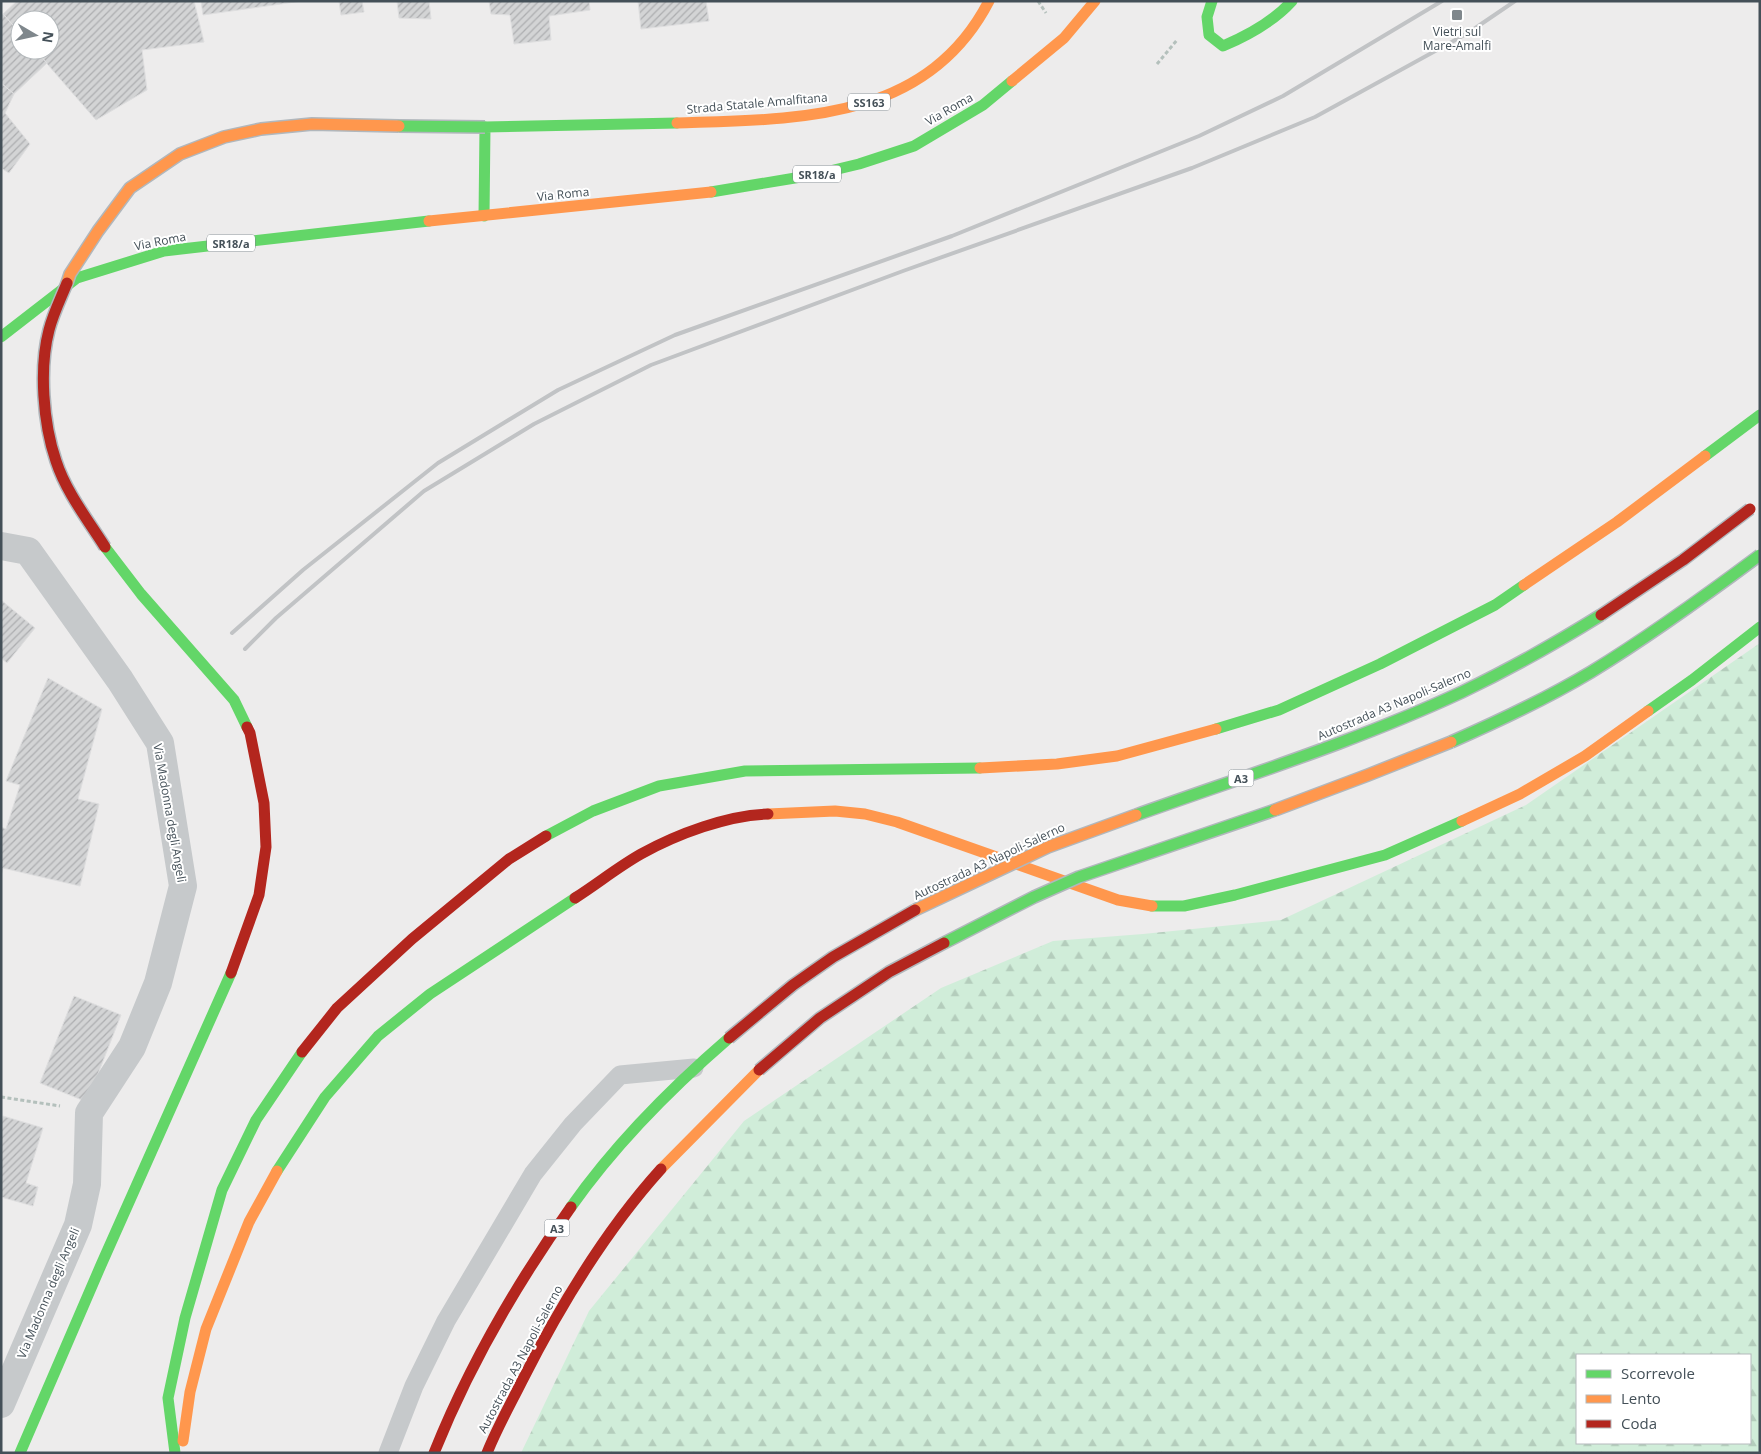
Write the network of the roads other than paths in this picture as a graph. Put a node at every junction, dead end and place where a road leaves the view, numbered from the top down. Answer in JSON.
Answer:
{"nodes":[{"id":1,"x":989,"y":1,"type":"edge"},
{"id":2,"x":1095,"y":1,"type":"edge"},
{"id":3,"x":1212,"y":1,"type":"edge"},
{"id":4,"x":1292,"y":1,"type":"edge"},
{"id":5,"x":485,"y":127,"type":"junction"},
{"id":6,"x":484,"y":216,"type":"junction"},
{"id":7,"x":1,"y":337,"type":"edge"},
{"id":8,"x":1760,"y":415,"type":"edge"},
{"id":9,"x":1760,"y":500,"type":"edge"},
{"id":10,"x":1,"y":546,"type":"edge"},
{"id":11,"x":1760,"y":555,"type":"edge"},
{"id":12,"x":1760,"y":627,"type":"edge"},
{"id":13,"x":694,"y":1068,"type":"junction"},
{"id":14,"x":1,"y":1404,"type":"edge"},
{"id":15,"x":20,"y":1453,"type":"edge"},
{"id":16,"x":175,"y":1453,"type":"edge"},
{"id":17,"x":182,"y":1453,"type":"edge"},
{"id":18,"x":388,"y":1453,"type":"edge"},
{"id":19,"x":434,"y":1453,"type":"edge"},
{"id":20,"x":487,"y":1453,"type":"edge"}],
"edges":[{"from":1,"to":5,"type":"main road","name":"Strada Statale Amalfitana","number":"SS163"},
{"from":2,"to":6,"type":"main road","name":"Via Roma","number":"SR18/a"},
{"from":3,"to":4,"type":"main road"},
{"from":5,"to":6,"type":"main road"},
{"from":5,"to":15,"type":"main road","name":"Strada Statale Amalfitana","bridge":true},
{"from":6,"to":7,"type":"main road","name":"Via Roma","number":"SR18/a"},
{"from":8,"to":16,"type":"main road"},
{"from":9,"to":13,"type":"main road","name":"Autostrada A3 Napoli-Salerno","number":"A3","bridge":true},
{"from":10,"to":14,"type":"street","name":"Via Madonna degli Angeli"},
{"from":11,"to":20,"type":"main road","name":"Autostrada A3 Napoli-Salerno","bridge":true},
{"from":12,"to":17,"type":"main road"},
{"from":13,"to":18,"type":"lane"},
{"from":13,"to":19,"type":"main road","name":"Autostrada A3 Napoli-Salerno","number":"A3"}]}
